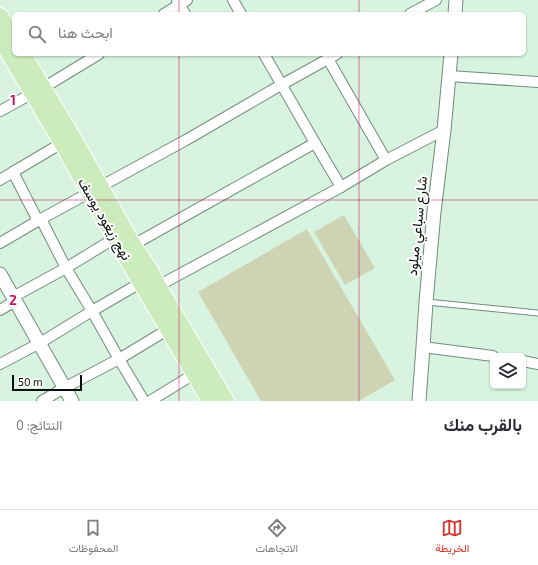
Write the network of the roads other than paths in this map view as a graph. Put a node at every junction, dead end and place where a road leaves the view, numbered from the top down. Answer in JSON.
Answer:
{"nodes":[{"id":1,"x":233,"y":0,"type":"edge"},
{"id":2,"x":436,"y":0,"type":"edge"},
{"id":3,"x":456,"y":0,"type":"edge"},
{"id":4,"x":181,"y":1,"type":"edge"},
{"id":5,"x":167,"y":12,"type":"edge"},
{"id":6,"x":184,"y":12,"type":"edge"},
{"id":7,"x":240,"y":12,"type":"edge"},
{"id":8,"x":414,"y":12,"type":"edge"},
{"id":9,"x":454,"y":12,"type":"edge"},
{"id":10,"x":0,"y":16,"type":"edge"},
{"id":11,"x":12,"y":36,"type":"edge"},
{"id":12,"x":0,"y":38,"type":"edge"},
{"id":13,"x":12,"y":55,"type":"edge"},
{"id":14,"x":13,"y":56,"type":"edge"},
{"id":15,"x":24,"y":56,"type":"edge"},
{"id":16,"x":96,"y":56,"type":"edge"},
{"id":17,"x":265,"y":56,"type":"edge"},
{"id":18,"x":334,"y":56,"type":"edge"},
{"id":19,"x":451,"y":56,"type":"edge"},
{"id":20,"x":328,"y":59,"type":"junction"},
{"id":21,"x":449,"y":76,"type":"junction"},
{"id":22,"x":538,"y":82,"type":"edge"},
{"id":23,"x":281,"y":85,"type":"junction"},
{"id":24,"x":38,"y":91,"type":"junction"},
{"id":25,"x":0,"y":111,"type":"edge"},
{"id":26,"x":444,"y":130,"type":"junction"},
{"id":27,"x":62,"y":143,"type":"junction"},
{"id":28,"x":315,"y":143,"type":"junction"},
{"id":29,"x":386,"y":160,"type":"junction"},
{"id":30,"x":13,"y":172,"type":"junction"},
{"id":31,"x":0,"y":180,"type":"edge"},
{"id":32,"x":341,"y":187,"type":"junction"},
{"id":33,"x":95,"y":189,"type":"junction"},
{"id":34,"x":40,"y":220,"type":"junction"},
{"id":35,"x":115,"y":238,"type":"junction"},
{"id":36,"x":0,"y":243,"type":"edge"},
{"id":37,"x":133,"y":244,"type":"junction"},
{"id":38,"x":66,"y":268,"type":"junction"},
{"id":39,"x":0,"y":274,"type":"edge"},
{"id":40,"x":149,"y":287,"type":"junction"},
{"id":41,"x":14,"y":299,"type":"junction"},
{"id":42,"x":426,"y":302,"type":"junction"},
{"id":43,"x":0,"y":310,"type":"edge"},
{"id":44,"x":92,"y":311,"type":"junction"},
{"id":45,"x":538,"y":313,"type":"edge"},
{"id":46,"x":174,"y":325,"type":"junction"},
{"id":47,"x":40,"y":343,"type":"junction"},
{"id":48,"x":423,"y":347,"type":"junction"},
{"id":49,"x":490,"y":356,"type":"edge"},
{"id":50,"x":118,"y":359,"type":"junction"},
{"id":51,"x":526,"y":362,"type":"edge"},
{"id":52,"x":0,"y":364,"type":"edge"},
{"id":53,"x":538,"y":364,"type":"edge"},
{"id":54,"x":200,"y":370,"type":"junction"},
{"id":55,"x":64,"y":388,"type":"junction"},
{"id":56,"x":42,"y":401,"type":"edge"},
{"id":57,"x":72,"y":401,"type":"edge"},
{"id":58,"x":144,"y":401,"type":"edge"},
{"id":59,"x":150,"y":401,"type":"edge"},
{"id":60,"x":210,"y":401,"type":"edge"},
{"id":61,"x":226,"y":401,"type":"edge"},
{"id":62,"x":419,"y":401,"type":"edge"}],
"edges":[{"from":1,"to":7,"type":"street"},
{"from":2,"to":8,"type":"street"},
{"from":3,"to":9,"type":"street"},
{"from":4,"to":5,"type":"street"},
{"from":4,"to":6,"type":"street"},
{"from":10,"to":11,"type":"main road"},
{"from":12,"to":13,"type":"main road","name":"نهج زيغود يوسف"},
{"from":14,"to":24,"type":"main road","name":"نهج زيغود يوسف"},
{"from":15,"to":24,"type":"main road","name":"نهج زيغود يوسف"},
{"from":16,"to":24,"type":"street"},
{"from":17,"to":23,"type":"street"},
{"from":18,"to":20,"type":"street"},
{"from":19,"to":21,"type":"street","name":"شارع سباعي ميلود"},
{"from":20,"to":23,"type":"street"},
{"from":20,"to":29,"type":"street"},
{"from":21,"to":22,"type":"street"},
{"from":21,"to":26,"type":"street","name":"شارع سباعي ميلود"},
{"from":23,"to":28,"type":"street"},
{"from":23,"to":33,"type":"street"},
{"from":24,"to":25,"type":"street"},
{"from":24,"to":27,"type":"main road","name":"نهج زيغود يوسف"},
{"from":24,"to":33,"type":"main road","name":"نهج زيغود يوسف"},
{"from":26,"to":29,"type":"street"},
{"from":26,"to":42,"type":"street","name":"شارع سباعي ميلود"},
{"from":27,"to":30,"type":"street"},
{"from":27,"to":33,"type":"main road","name":"نهج زيغود يوسف"},
{"from":28,"to":32,"type":"street"},
{"from":28,"to":37,"type":"street"},
{"from":29,"to":32,"type":"street"},
{"from":30,"to":31,"type":"street"},
{"from":30,"to":34,"type":"street"},
{"from":32,"to":40,"type":"street"},
{"from":33,"to":34,"type":"street"},
{"from":33,"to":35,"type":"main road","name":"نهج زيغود يوسف"},
{"from":33,"to":37,"type":"main road","name":"نهج زيغود يوسف"},
{"from":34,"to":36,"type":"street"},
{"from":34,"to":38,"type":"street"},
{"from":35,"to":38,"type":"street"},
{"from":35,"to":40,"type":"main road","name":"نهج زيغود يوسف"},
{"from":37,"to":40,"type":"main road","name":"نهج زيغود يوسف"},
{"from":38,"to":41,"type":"street"},
{"from":38,"to":44,"type":"street"},
{"from":39,"to":41,"type":"street"},
{"from":40,"to":44,"type":"street"},
{"from":40,"to":46,"type":"main road","name":"نهج زيغود يوسف"},
{"from":41,"to":43,"type":"street"},
{"from":41,"to":47,"type":"street"},
{"from":42,"to":45,"type":"lane"},
{"from":42,"to":48,"type":"street","name":"شارع سباعي ميلود"},
{"from":44,"to":47,"type":"street"},
{"from":44,"to":50,"type":"street"},
{"from":46,"to":50,"type":"street"},
{"from":46,"to":54,"type":"main road","name":"نهج زيغود يوسف"},
{"from":47,"to":52,"type":"street"},
{"from":47,"to":55,"type":"street"},
{"from":48,"to":49,"type":"street"},
{"from":48,"to":62,"type":"street","name":"شارع سباعي ميلود"},
{"from":50,"to":55,"type":"street"},
{"from":50,"to":58,"type":"street"},
{"from":51,"to":53,"type":"street"},
{"from":54,"to":59,"type":"street"},
{"from":54,"to":60,"type":"main road","name":"نهج زيغود يوسف"},
{"from":54,"to":61,"type":"main road","name":"نهج زيغود يوسف"},
{"from":55,"to":56,"type":"street"},
{"from":55,"to":57,"type":"street"}]}
